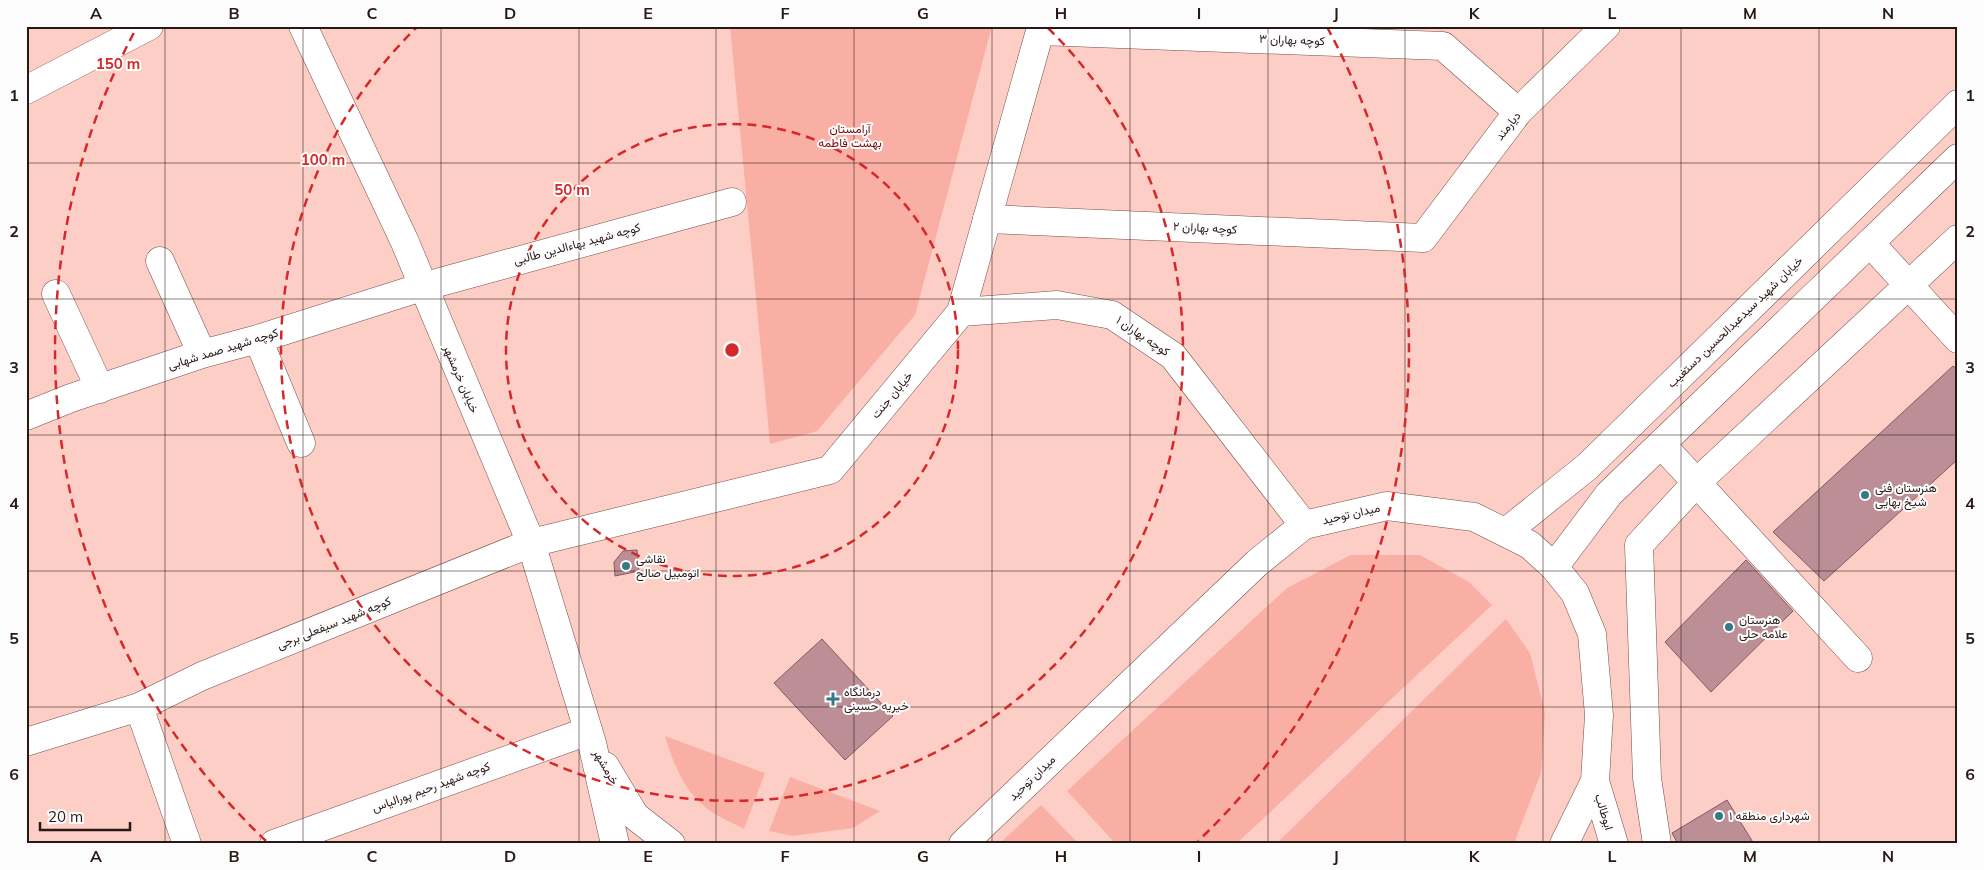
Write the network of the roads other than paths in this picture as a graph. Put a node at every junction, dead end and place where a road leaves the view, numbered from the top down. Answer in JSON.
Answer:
{"nodes":[{"id":1,"x":149,"y":26,"type":"edge"},
{"id":2,"x":303,"y":26,"type":"edge"},
{"id":3,"x":1606,"y":26,"type":"edge"},
{"id":4,"x":1040,"y":28,"type":"edge"},
{"id":5,"x":26,"y":90,"type":"edge"},
{"id":6,"x":1958,"y":104,"type":"edge"},
{"id":7,"x":1518,"y":112,"type":"junction"},
{"id":8,"x":1958,"y":158,"type":"edge"},
{"id":9,"x":732,"y":202,"type":"dead end"},
{"id":10,"x":987,"y":219,"type":"junction"},
{"id":11,"x":1422,"y":238,"type":"joint"},
{"id":12,"x":1958,"y":240,"type":"edge"},
{"id":13,"x":1870,"y":243,"type":"junction"},
{"id":14,"x":160,"y":260,"type":"dead end"},
{"id":15,"x":1910,"y":286,"type":"junction"},
{"id":16,"x":422,"y":287,"type":"junction"},
{"id":17,"x":56,"y":294,"type":"dead end"},
{"id":18,"x":961,"y":312,"type":"junction"},
{"id":19,"x":258,"y":339,"type":"junction"},
{"id":20,"x":1958,"y":339,"type":"edge"},
{"id":21,"x":202,"y":354,"type":"junction"},
{"id":22,"x":100,"y":389,"type":"junction"},
{"id":23,"x":26,"y":416,"type":"edge"},
{"id":24,"x":301,"y":443,"type":"dead end"},
{"id":25,"x":1661,"y":444,"type":"junction"},
{"id":26,"x":1696,"y":483,"type":"junction"},
{"id":27,"x":1304,"y":525,"type":"junction"},
{"id":28,"x":1506,"y":532,"type":"junction"},
{"id":29,"x":531,"y":543,"type":"junction"},
{"id":30,"x":1554,"y":567,"type":"junction"},
{"id":31,"x":1858,"y":658,"type":"dead end"},
{"id":32,"x":139,"y":707,"type":"junction"},
{"id":33,"x":30,"y":733,"type":"edge"},
{"id":34,"x":590,"y":737,"type":"junction"},
{"id":35,"x":1595,"y":781,"type":"junction"},
{"id":36,"x":187,"y":844,"type":"edge"},
{"id":37,"x":274,"y":844,"type":"edge"},
{"id":38,"x":615,"y":844,"type":"edge"},
{"id":39,"x":671,"y":844,"type":"edge"},
{"id":40,"x":963,"y":844,"type":"edge"},
{"id":41,"x":1564,"y":844,"type":"edge"},
{"id":42,"x":1614,"y":844,"type":"edge"},
{"id":43,"x":1657,"y":844,"type":"edge"}],
"edges":[{"from":1,"to":5,"type":"street"},
{"from":2,"to":16,"type":"street","name":"خیابان خرمشهر"},
{"from":3,"to":7,"type":"street","name":"دیارمند"},
{"from":4,"to":7,"type":"street","name":"کوچه بهاران ۳"},
{"from":4,"to":10,"type":"street","name":"خیابان جنت"},
{"from":6,"to":28,"type":"street","name":"خیابان شهید سیدعبدالحسین دستغیب"},
{"from":7,"to":11,"type":"street","name":"دیارمند"},
{"from":8,"to":13,"type":"street"},
{"from":9,"to":16,"type":"street","name":"کوچه شهید بهاءالدین طالبی"},
{"from":10,"to":11,"type":"street","name":"کوچه بهاران ۲"},
{"from":10,"to":18,"type":"street","name":"خیابان جنت"},
{"from":12,"to":15,"type":"street"},
{"from":13,"to":15,"type":"street"},
{"from":13,"to":25,"type":"street"},
{"from":14,"to":21,"type":"street"},
{"from":15,"to":20,"type":"street"},
{"from":15,"to":26,"type":"street"},
{"from":16,"to":19,"type":"street","name":"کوچه شهید صمد شهابی"},
{"from":16,"to":29,"type":"street","name":"خیابان خرمشهر"},
{"from":17,"to":22,"type":"street"},
{"from":18,"to":27,"type":"street","name":"کوچه بهاران ۱"},
{"from":18,"to":29,"type":"street","name":"خیابان جنت"},
{"from":19,"to":21,"type":"street","name":"کوچه شهید صمد شهابی"},
{"from":19,"to":24,"type":"street"},
{"from":21,"to":22,"type":"street","name":"کوچه شهید صمد شهابی"},
{"from":22,"to":23,"type":"street","name":"کوچه شهید صمد شهابی"},
{"from":25,"to":26,"type":"street"},
{"from":25,"to":30,"type":"street"},
{"from":26,"to":31,"type":"street"},
{"from":26,"to":43,"type":"street"},
{"from":27,"to":28,"type":"street","name":"میدان توحید"},
{"from":27,"to":40,"type":"street","name":"میدان توحید"},
{"from":28,"to":30,"type":"street","name":"میدان توحید"},
{"from":29,"to":32,"type":"street","name":"کوچه شهید سیفعلی برجی"},
{"from":29,"to":34,"type":"street","name":"خیابان خرمشهر"},
{"from":30,"to":35,"type":"street","name":"میدان توحید"},
{"from":32,"to":33,"type":"street","name":"کوچه شهید سیفعلی برجی"},
{"from":32,"to":36,"type":"street"},
{"from":34,"to":37,"type":"street","name":"کوچه شهید رحیم پورالیاس"},
{"from":34,"to":38,"type":"street","name":"خرمشهر"},
{"from":34,"to":39,"type":"street","name":"خرمشهر"},
{"from":35,"to":41,"type":"street","name":"میدان توحید"},
{"from":35,"to":42,"type":"street","name":"ابوطالب"}]}
